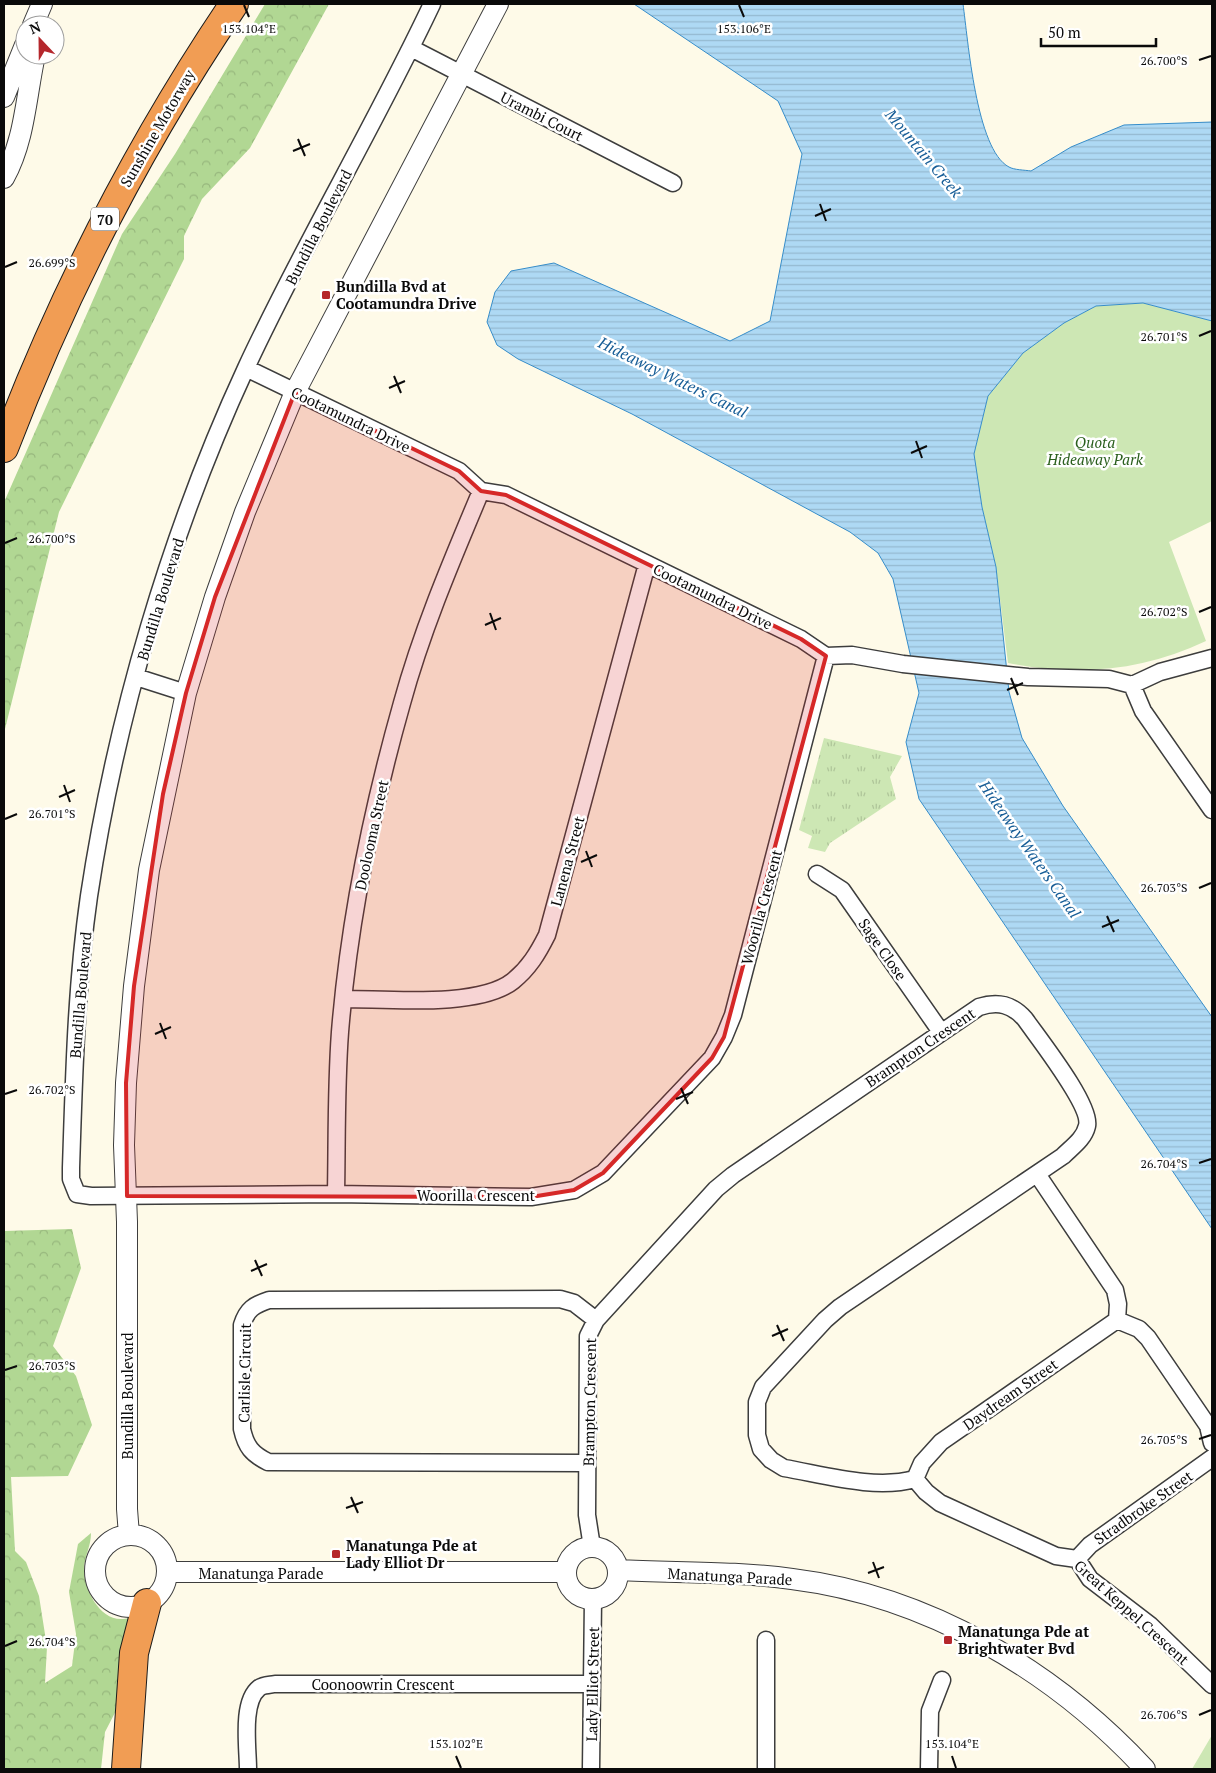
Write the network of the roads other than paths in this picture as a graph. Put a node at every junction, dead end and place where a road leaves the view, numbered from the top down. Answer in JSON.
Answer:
{"nodes":[{"id":1,"x":234,"y":4,"type":"edge"},
{"id":2,"x":432,"y":4,"type":"edge"},
{"id":3,"x":498,"y":4,"type":"edge"},
{"id":4,"x":411,"y":48,"type":"junction"},
{"id":5,"x":17,"y":65,"type":"edge"},
{"id":6,"x":33,"y":65,"type":"edge"},
{"id":7,"x":460,"y":75,"type":"junction"},
{"id":8,"x":4,"y":97,"type":"edge"},
{"id":9,"x":4,"y":178,"type":"edge"},
{"id":10,"x":674,"y":183,"type":"dead end"},
{"id":11,"x":246,"y":368,"type":"junction"},
{"id":12,"x":295,"y":392,"type":"junction"},
{"id":13,"x":4,"y":448,"type":"edge"},
{"id":14,"x":481,"y":491,"type":"junction"},
{"id":15,"x":647,"y":564,"type":"junction"},
{"id":16,"x":826,"y":656,"type":"junction"},
{"id":17,"x":1212,"y":658,"type":"edge"},
{"id":18,"x":136,"y":677,"type":"junction"},
{"id":19,"x":1132,"y":685,"type":"junction"},
{"id":20,"x":186,"y":693,"type":"junction"},
{"id":21,"x":1212,"y":810,"type":"edge"},
{"id":22,"x":817,"y":874,"type":"dead end"},
{"id":23,"x":345,"y":999,"type":"junction"},
{"id":24,"x":941,"y":1032,"type":"junction"},
{"id":25,"x":1036,"y":1174,"type":"junction"},
{"id":26,"x":336,"y":1194,"type":"junction"},
{"id":27,"x":127,"y":1196,"type":"junction"},
{"id":28,"x":596,"y":1320,"type":"junction"},
{"id":29,"x":1118,"y":1320,"type":"junction"},
{"id":30,"x":1212,"y":1443,"type":"edge"},
{"id":31,"x":1212,"y":1458,"type":"edge"},
{"id":32,"x":587,"y":1463,"type":"junction"},
{"id":33,"x":915,"y":1479,"type":"junction"},
{"id":34,"x":130,"y":1534,"type":"junction"},
{"id":35,"x":592,"y":1547,"type":"junction"},
{"id":36,"x":1077,"y":1559,"type":"junction"},
{"id":37,"x":618,"y":1570,"type":"junction"},
{"id":38,"x":167,"y":1572,"type":"junction"},
{"id":39,"x":565,"y":1572,"type":"junction"},
{"id":40,"x":593,"y":1600,"type":"junction"},
{"id":41,"x":147,"y":1603,"type":"junction"},
{"id":42,"x":766,"y":1640,"type":"dead end"},
{"id":43,"x":942,"y":1680,"type":"dead end"},
{"id":44,"x":592,"y":1684,"type":"junction"},
{"id":45,"x":1212,"y":1685,"type":"edge"},
{"id":46,"x":126,"y":1769,"type":"edge"},
{"id":47,"x":248,"y":1769,"type":"edge"},
{"id":48,"x":592,"y":1769,"type":"edge"},
{"id":49,"x":766,"y":1769,"type":"edge"},
{"id":50,"x":929,"y":1769,"type":"edge"},
{"id":51,"x":1146,"y":1769,"type":"edge"}],
"edges":[{"from":1,"to":13,"type":"highway","name":"Sunshine Motorway","number":"70"},
{"from":2,"to":4,"type":"street","name":"Bundilla Boulevard"},
{"from":3,"to":7,"type":"street","name":"Bundilla Boulevard"},
{"from":4,"to":7,"type":"street","name":"Urambi Court"},
{"from":4,"to":11,"type":"street","name":"Bundilla Boulevard"},
{"from":5,"to":8,"type":"street"},
{"from":6,"to":9,"type":"street"},
{"from":7,"to":10,"type":"street","name":"Urambi Court"},
{"from":7,"to":12,"type":"street","name":"Bundilla Boulevard"},
{"from":11,"to":12,"type":"street","name":"Cootamundra Drive"},
{"from":11,"to":18,"type":"street","name":"Bundilla Boulevard"},
{"from":12,"to":14,"type":"street","name":"Cootamundra Drive"},
{"from":12,"to":20,"type":"street","name":"Bundilla Boulevard"},
{"from":14,"to":15,"type":"street","name":"Cootamundra Drive"},
{"from":14,"to":23,"type":"street","name":"Doolooma Street"},
{"from":15,"to":16,"type":"street","name":"Cootamundra Drive"},
{"from":15,"to":23,"type":"street","name":"Lanena Street"},
{"from":16,"to":19,"type":"street"},
{"from":16,"to":26,"type":"street","name":"Woorilla Crescent"},
{"from":17,"to":19,"type":"street"},
{"from":18,"to":20,"type":"street"},
{"from":18,"to":27,"type":"street","name":"Bundilla Boulevard"},
{"from":19,"to":21,"type":"street"},
{"from":20,"to":27,"type":"street","name":"Bundilla Boulevard"},
{"from":22,"to":24,"type":"street","name":"Sage Close"},
{"from":23,"to":26,"type":"street","name":"Doolooma Street"},
{"from":24,"to":25,"type":"street","name":"Brampton Crescent"},
{"from":24,"to":28,"type":"street","name":"Brampton Crescent"},
{"from":25,"to":29,"type":"street"},
{"from":25,"to":33,"type":"street","name":"Brampton Crescent"},
{"from":26,"to":27,"type":"street","name":"Woorilla Crescent"},
{"from":27,"to":34,"type":"street","name":"Bundilla Boulevard"},
{"from":28,"to":32,"type":"street","name":"Brampton Crescent"},
{"from":28,"to":32,"type":"street","name":"Carlisle Circuit"},
{"from":29,"to":30,"type":"street"},
{"from":29,"to":33,"type":"street","name":"Daydream Street"},
{"from":31,"to":36,"type":"street","name":"Stradbroke Street"},
{"from":32,"to":35,"type":"street","name":"Brampton Crescent"},
{"from":33,"to":36,"type":"street","name":"Great Keppel Crescent"},
{"from":34,"to":38,"type":"street"},
{"from":34,"to":41,"type":"street"},
{"from":35,"to":37,"type":"street"},
{"from":35,"to":39,"type":"street"},
{"from":36,"to":45,"type":"street","name":"Great Keppel Crescent"},
{"from":37,"to":40,"type":"street"},
{"from":37,"to":51,"type":"street","name":"Manatunga Parade"},
{"from":38,"to":39,"type":"street","name":"Manatunga Parade"},
{"from":38,"to":41,"type":"street"},
{"from":39,"to":40,"type":"street"},
{"from":40,"to":44,"type":"street","name":"Lady Elliot Street"},
{"from":41,"to":46,"type":"highway"},
{"from":42,"to":49,"type":"street"},
{"from":43,"to":50,"type":"street"},
{"from":44,"to":47,"type":"street","name":"Coonoowrin Crescent"},
{"from":44,"to":48,"type":"street","name":"Lady Elliot Street"}]}
